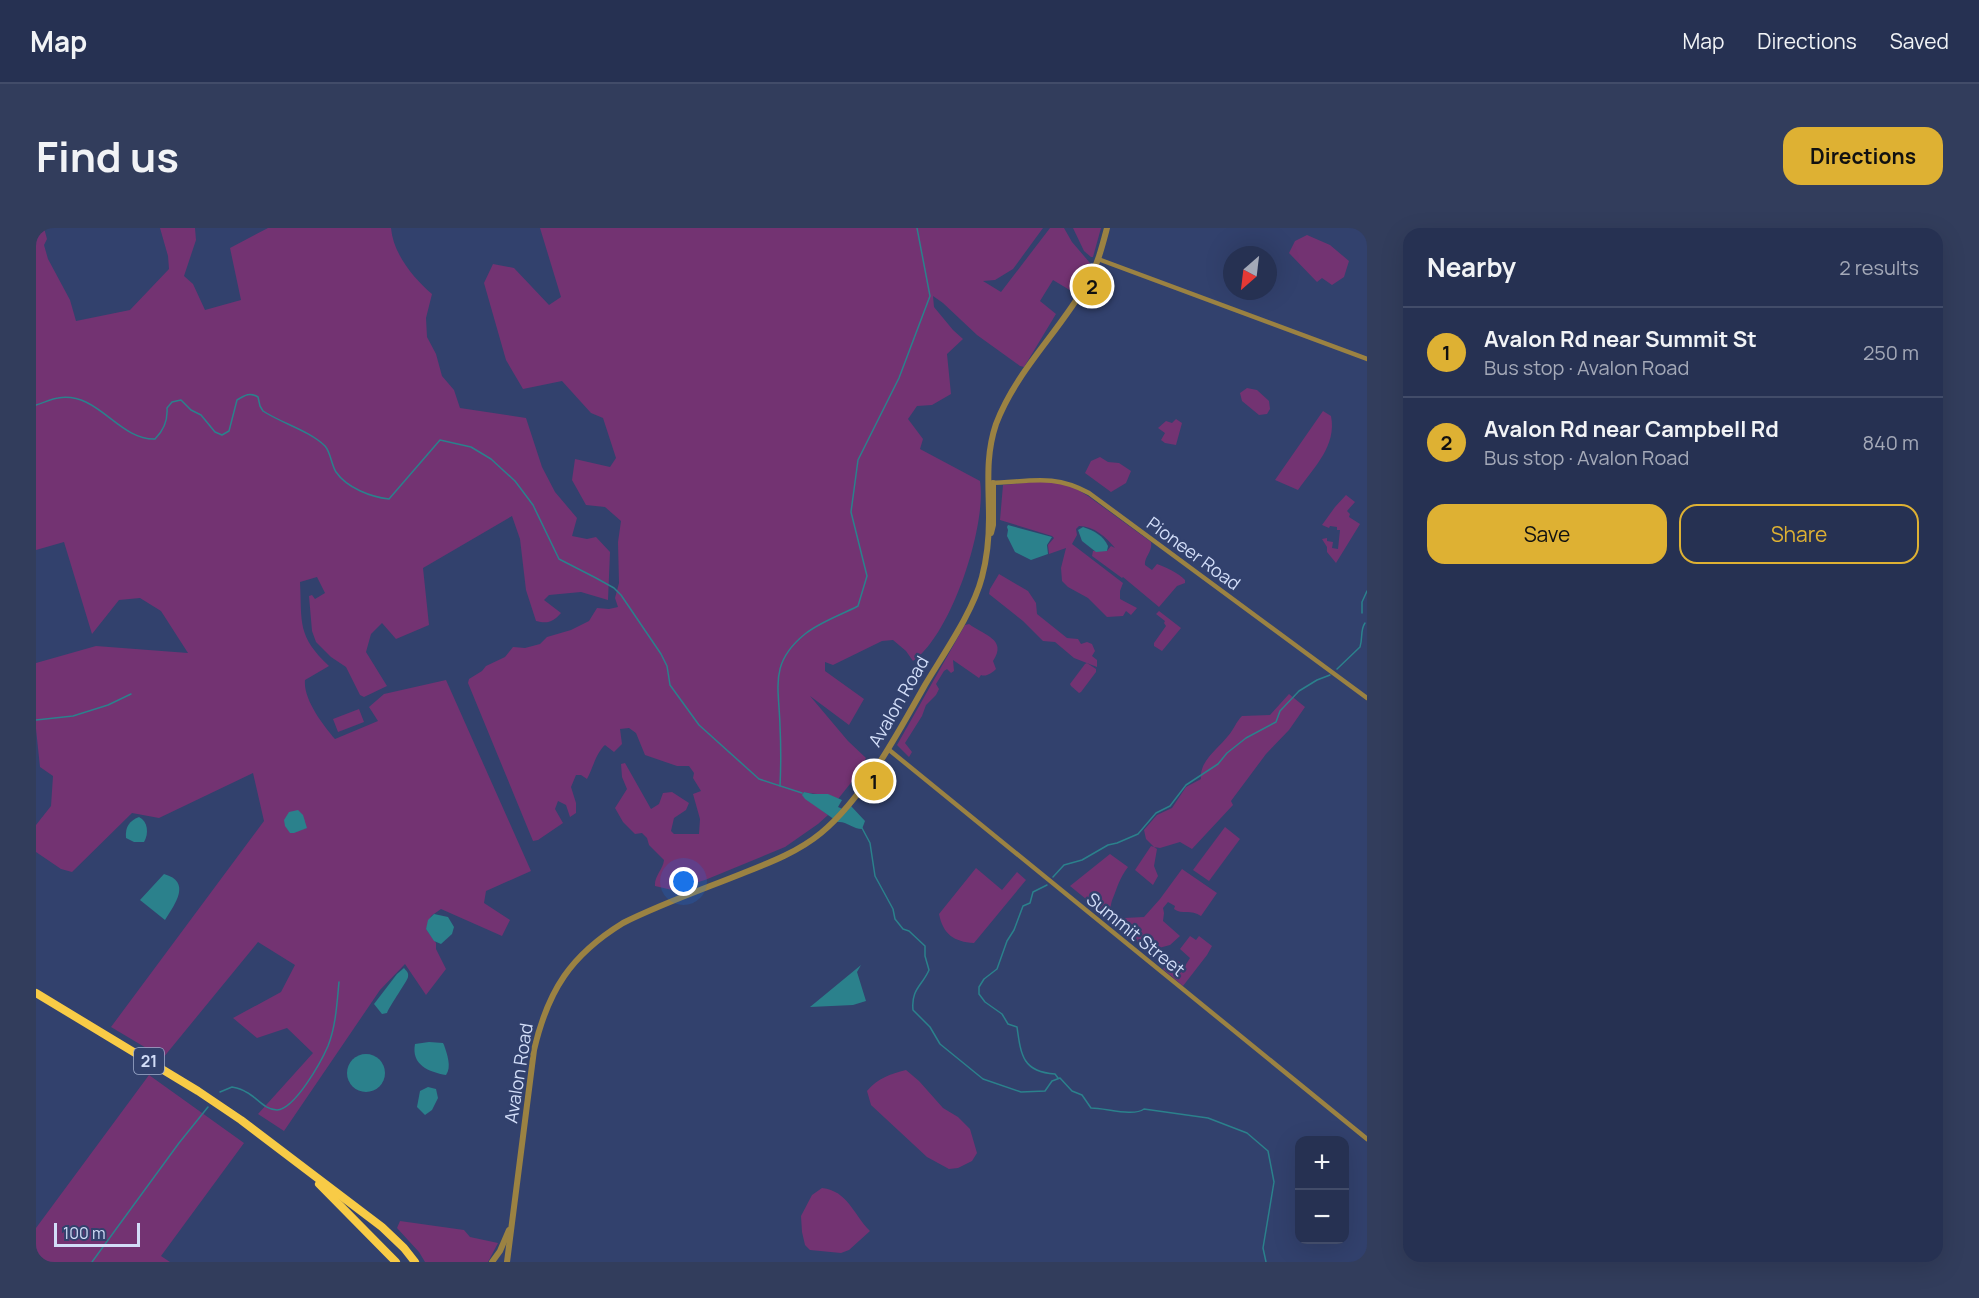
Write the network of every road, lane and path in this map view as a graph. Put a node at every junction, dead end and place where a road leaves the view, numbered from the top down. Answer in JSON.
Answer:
{"nodes":[{"id":1,"x":1107,"y":228,"type":"edge"},
{"id":2,"x":1098,"y":259,"type":"junction"},
{"id":3,"x":1367,"y":359,"type":"edge"},
{"id":4,"x":990,"y":483,"type":"junction"},
{"id":5,"x":1367,"y":698,"type":"edge"},
{"id":6,"x":888,"y":749,"type":"junction"},
{"id":7,"x":36,"y":993,"type":"edge"},
{"id":8,"x":1367,"y":1139,"type":"edge"},
{"id":9,"x":300,"y":1164,"type":"junction"},
{"id":10,"x":510,"y":1227,"type":"junction"},
{"id":11,"x":396,"y":1262,"type":"edge"},
{"id":12,"x":415,"y":1262,"type":"edge"},
{"id":13,"x":492,"y":1262,"type":"edge"},
{"id":14,"x":507,"y":1262,"type":"edge"}],
"edges":[{"from":1,"to":2,"type":"street"},
{"from":2,"to":3,"type":"street"},
{"from":2,"to":4,"type":"street"},
{"from":4,"to":5,"type":"street","name":"Pioneer Road"},
{"from":4,"to":6,"type":"street","name":"Avalon Road"},
{"from":6,"to":8,"type":"street","name":"Summit Street"},
{"from":6,"to":10,"type":"street","name":"Avalon Road"},
{"from":7,"to":9,"type":"highway","number":"21"},
{"from":9,"to":11,"type":"highway","number":"21"},
{"from":9,"to":12,"type":"highway","number":"21"},
{"from":10,"to":13,"type":"street","name":"Avalon Road"},
{"from":10,"to":14,"type":"street","name":"Avalon Road"}]}
